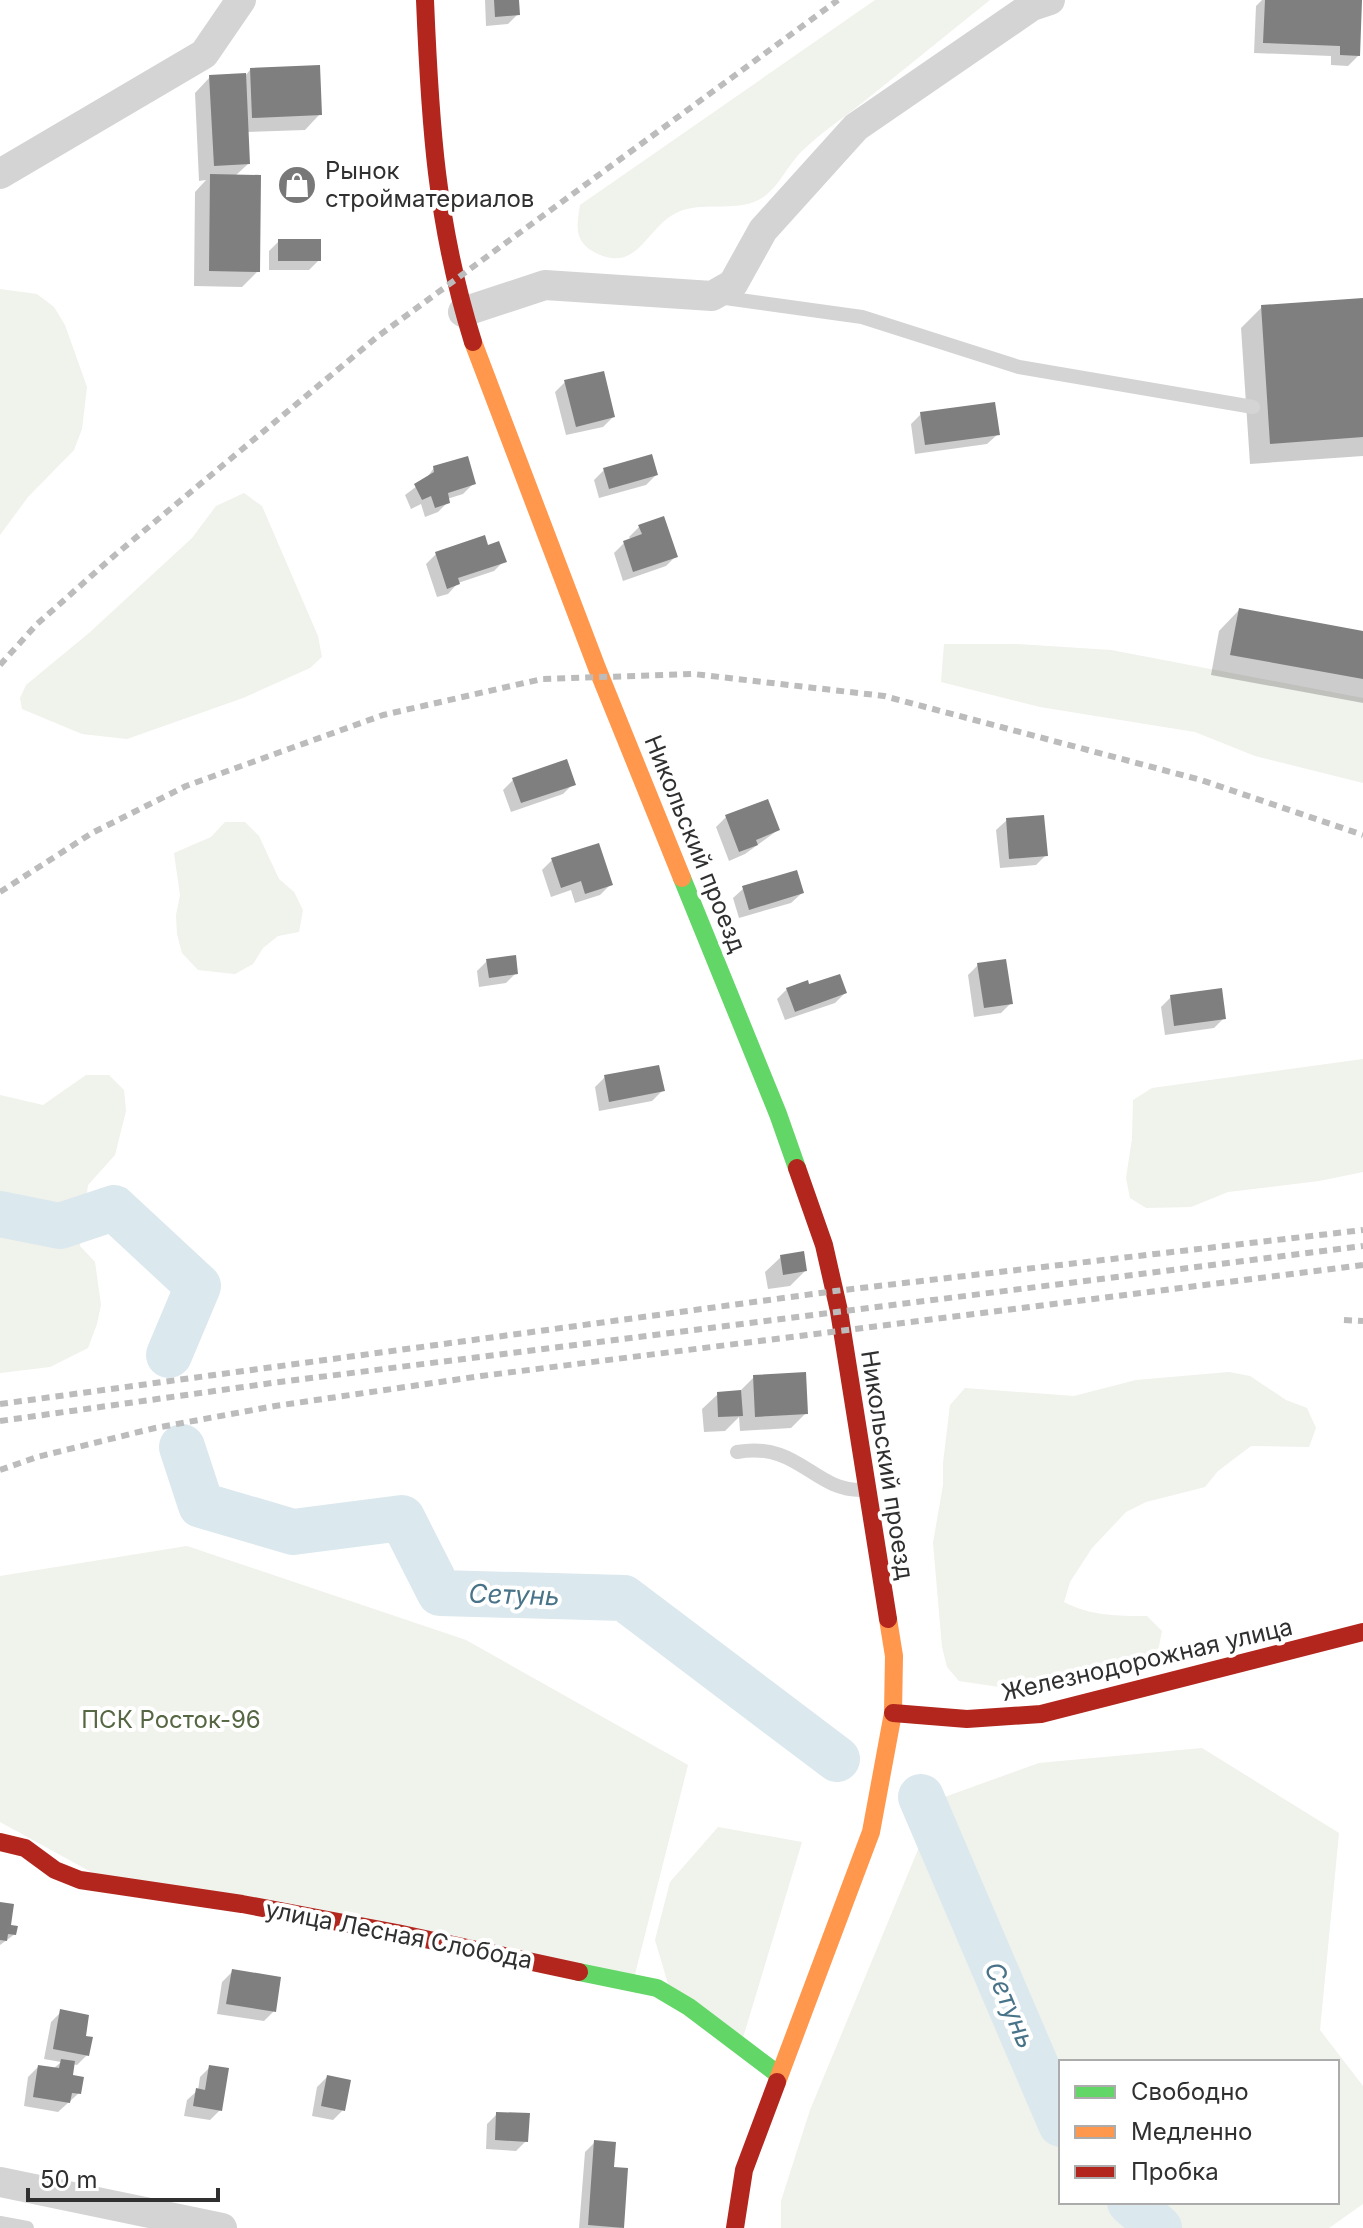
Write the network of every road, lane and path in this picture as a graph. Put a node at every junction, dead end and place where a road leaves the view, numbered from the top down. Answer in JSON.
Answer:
{"nodes":[{"id":1,"x":241,"y":0,"type":"edge"},
{"id":2,"x":425,"y":0,"type":"edge"},
{"id":3,"x":1050,"y":0,"type":"edge"},
{"id":4,"x":0,"y":174,"type":"edge"},
{"id":5,"x":712,"y":296,"type":"junction"},
{"id":6,"x":463,"y":312,"type":"junction"},
{"id":7,"x":1253,"y":407,"type":"dead end"},
{"id":8,"x":737,"y":1452,"type":"dead end"},
{"id":9,"x":867,"y":1490,"type":"junction"},
{"id":10,"x":1363,"y":1632,"type":"edge"},
{"id":11,"x":893,"y":1713,"type":"junction"},
{"id":12,"x":0,"y":1842,"type":"edge"},
{"id":13,"x":779,"y":2075,"type":"junction"},
{"id":14,"x":0,"y":2182,"type":"edge"},
{"id":15,"x":0,"y":2223,"type":"edge"},
{"id":16,"x":27,"y":2228,"type":"edge"},
{"id":17,"x":222,"y":2228,"type":"edge"},
{"id":18,"x":735,"y":2228,"type":"edge"}],
"edges":[{"from":1,"to":4,"type":"street"},
{"from":2,"to":6,"type":"main road","name":"Никольский проезд"},
{"from":3,"to":5,"type":"street"},
{"from":5,"to":6,"type":"street"},
{"from":5,"to":7,"type":"lane"},
{"from":6,"to":9,"type":"main road","name":"Никольский проезд"},
{"from":8,"to":9,"type":"lane"},
{"from":9,"to":11,"type":"main road","name":"Никольский проезд"},
{"from":10,"to":11,"type":"main road","name":"Железнодорожная улица"},
{"from":11,"to":13,"type":"main road","name":"Никольский проезд"},
{"from":12,"to":13,"type":"main road","name":"улица Лесная Слобода"},
{"from":13,"to":18,"type":"main road","name":"Никольский проезд"},
{"from":14,"to":17,"type":"street"},
{"from":15,"to":16,"type":"lane"}]}
